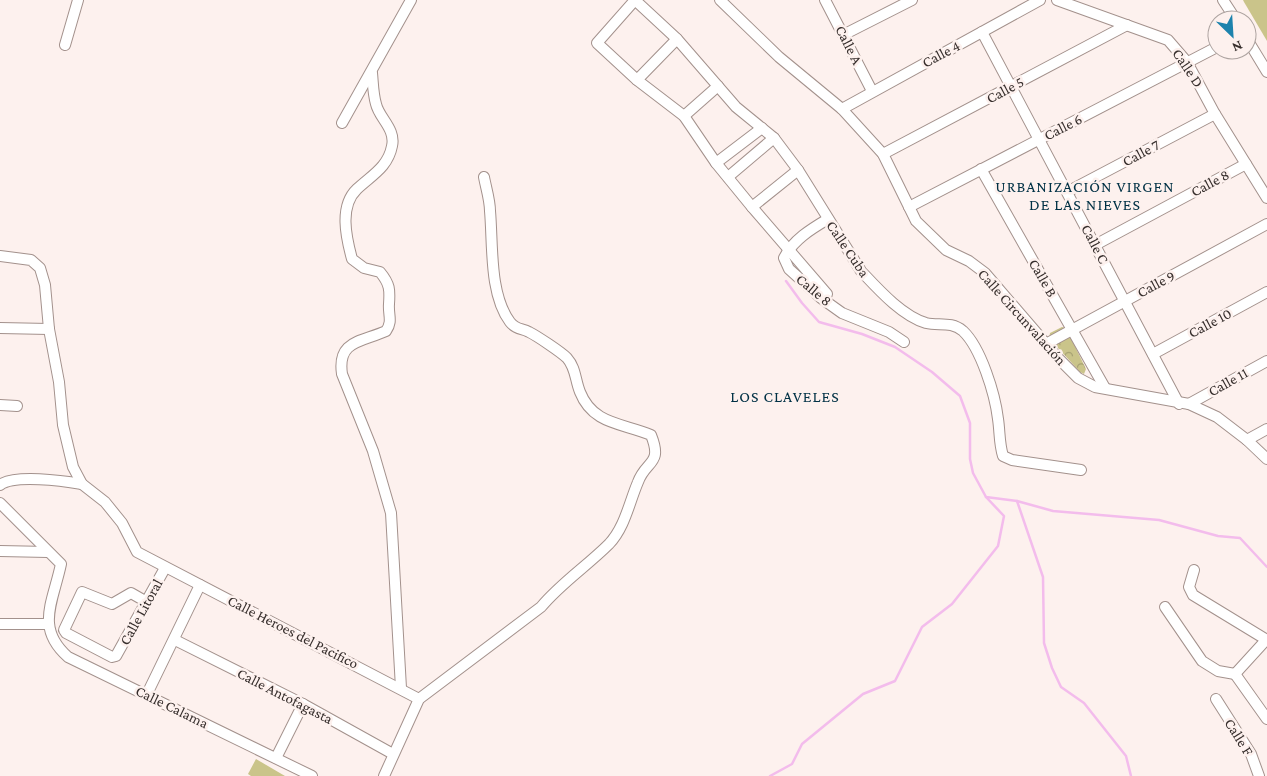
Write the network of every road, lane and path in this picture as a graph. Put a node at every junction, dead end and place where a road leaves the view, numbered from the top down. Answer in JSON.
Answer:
{"nodes":[{"id":1,"x":78,"y":0,"type":"edge"},
{"id":2,"x":411,"y":0,"type":"edge"},
{"id":3,"x":635,"y":0,"type":"edge"},
{"id":4,"x":720,"y":0,"type":"edge"},
{"id":5,"x":825,"y":0,"type":"edge"},
{"id":6,"x":912,"y":0,"type":"edge"},
{"id":7,"x":1040,"y":0,"type":"edge"},
{"id":8,"x":1057,"y":0,"type":"edge"},
{"id":9,"x":1127,"y":25,"type":"junction"},
{"id":10,"x":982,"y":32,"type":"junction"},
{"id":11,"x":844,"y":35,"type":"junction"},
{"id":12,"x":677,"y":39,"type":"junction"},
{"id":13,"x":64,"y":45,"type":"dead end"},
{"id":14,"x":1207,"y":52,"type":"edge"},
{"id":15,"x":1257,"y":55,"type":"edge"},
{"id":16,"x":1187,"y":62,"type":"junction"},
{"id":17,"x":1267,"y":72,"type":"edge"},
{"id":18,"x":372,"y":73,"type":"junction"},
{"id":19,"x":637,"y":80,"type":"junction"},
{"id":20,"x":718,"y":86,"type":"junction"},
{"id":21,"x":1011,"y":87,"type":"junction"},
{"id":22,"x":872,"y":91,"type":"junction"},
{"id":23,"x":842,"y":109,"type":"junction"},
{"id":24,"x":1215,"y":114,"type":"junction"},
{"id":25,"x":684,"y":116,"type":"junction"},
{"id":26,"x":342,"y":123,"type":"dead end"},
{"id":27,"x":762,"y":128,"type":"junction"},
{"id":28,"x":774,"y":138,"type":"junction"},
{"id":29,"x":1039,"y":139,"type":"junction"},
{"id":30,"x":883,"y":154,"type":"junction"},
{"id":31,"x":716,"y":163,"type":"junction"},
{"id":32,"x":1246,"y":164,"type":"junction"},
{"id":33,"x":981,"y":169,"type":"junction"},
{"id":34,"x":798,"y":170,"type":"junction"},
{"id":35,"x":484,"y":177,"type":"dead end"},
{"id":36,"x":728,"y":177,"type":"junction"},
{"id":37,"x":1066,"y":192,"type":"junction"},
{"id":38,"x":1267,"y":198,"type":"edge"},
{"id":39,"x":752,"y":207,"type":"junction"},
{"id":40,"x":908,"y":207,"type":"junction"},
{"id":41,"x":828,"y":219,"type":"junction"},
{"id":42,"x":1267,"y":224,"type":"edge"},
{"id":43,"x":1095,"y":245,"type":"junction"},
{"id":44,"x":788,"y":250,"type":"junction"},
{"id":45,"x":0,"y":256,"type":"edge"},
{"id":46,"x":1267,"y":292,"type":"edge"},
{"id":47,"x":827,"y":294,"type":"dead end"},
{"id":48,"x":1125,"y":301,"type":"junction"},
{"id":49,"x":0,"y":328,"type":"edge"},
{"id":50,"x":49,"y":329,"type":"junction"},
{"id":51,"x":1072,"y":330,"type":"junction"},
{"id":52,"x":904,"y":342,"type":"dead end"},
{"id":53,"x":1046,"y":344,"type":"junction"},
{"id":54,"x":1153,"y":354,"type":"junction"},
{"id":55,"x":1267,"y":360,"type":"edge"},
{"id":56,"x":1105,"y":388,"type":"junction"},
{"id":57,"x":1184,"y":404,"type":"junction"},
{"id":58,"x":0,"y":405,"type":"edge"},
{"id":59,"x":17,"y":406,"type":"dead end"},
{"id":60,"x":1267,"y":429,"type":"edge"},
{"id":61,"x":1247,"y":440,"type":"junction"},
{"id":62,"x":1267,"y":459,"type":"edge"},
{"id":63,"x":1081,"y":470,"type":"dead end"},
{"id":64,"x":82,"y":484,"type":"junction"},
{"id":65,"x":0,"y":485,"type":"edge"},
{"id":66,"x":0,"y":503,"type":"edge"},
{"id":67,"x":0,"y":551,"type":"edge"},
{"id":68,"x":48,"y":552,"type":"junction"},
{"id":69,"x":163,"y":567,"type":"junction"},
{"id":70,"x":1194,"y":570,"type":"dead end"},
{"id":71,"x":200,"y":585,"type":"junction"},
{"id":72,"x":142,"y":599,"type":"junction"},
{"id":73,"x":1165,"y":607,"type":"dead end"},
{"id":74,"x":0,"y":624,"type":"edge"},
{"id":75,"x":48,"y":624,"type":"junction"},
{"id":76,"x":175,"y":640,"type":"junction"},
{"id":77,"x":1267,"y":640,"type":"edge"},
{"id":78,"x":1235,"y":674,"type":"junction"},
{"id":79,"x":401,"y":688,"type":"junction"},
{"id":80,"x":147,"y":694,"type":"junction"},
{"id":81,"x":419,"y":699,"type":"junction"},
{"id":82,"x":1216,"y":699,"type":"dead end"},
{"id":83,"x":303,"y":704,"type":"junction"},
{"id":84,"x":1267,"y":719,"type":"edge"},
{"id":85,"x":393,"y":754,"type":"junction"},
{"id":86,"x":276,"y":758,"type":"junction"},
{"id":87,"x":312,"y":776,"type":"edge"},
{"id":88,"x":384,"y":776,"type":"edge"},
{"id":89,"x":1259,"y":776,"type":"edge"}],
"edges":[{"from":1,"to":13,"type":"street"},
{"from":2,"to":18,"type":"street"},
{"from":3,"to":12,"type":"street","name":"Calle Cuba"},
{"from":3,"to":19,"type":"street"},
{"from":4,"to":23,"type":"street","name":"Calle Circunvalación"},
{"from":5,"to":11,"type":"street","name":"Calle A"},
{"from":6,"to":11,"type":"street"},
{"from":7,"to":10,"type":"street","name":"Calle 4"},
{"from":8,"to":9,"type":"street","name":"Calle D"},
{"from":9,"to":16,"type":"street","name":"Calle D"},
{"from":9,"to":21,"type":"street","name":"Calle 5"},
{"from":10,"to":21,"type":"street","name":"Calle C"},
{"from":10,"to":22,"type":"street","name":"Calle 4"},
{"from":11,"to":22,"type":"street","name":"Calle A"},
{"from":12,"to":19,"type":"street"},
{"from":12,"to":20,"type":"street","name":"Calle Cuba"},
{"from":14,"to":16,"type":"street","name":"Calle 6"},
{"from":15,"to":17,"type":"street"},
{"from":16,"to":24,"type":"street","name":"Calle D"},
{"from":16,"to":29,"type":"street","name":"Calle 6"},
{"from":18,"to":26,"type":"street"},
{"from":18,"to":79,"type":"street"},
{"from":19,"to":25,"type":"street"},
{"from":20,"to":25,"type":"street"},
{"from":20,"to":27,"type":"street","name":"Calle Cuba"},
{"from":21,"to":29,"type":"street","name":"Calle C"},
{"from":21,"to":30,"type":"street","name":"Calle 5"},
{"from":22,"to":23,"type":"street","name":"Calle 4"},
{"from":23,"to":30,"type":"street","name":"Calle Circunvalación"},
{"from":24,"to":32,"type":"street","name":"Calle D"},
{"from":24,"to":37,"type":"street","name":"Calle 7"},
{"from":25,"to":31,"type":"street"},
{"from":27,"to":28,"type":"street","name":"Calle Cuba"},
{"from":27,"to":31,"type":"street"},
{"from":28,"to":34,"type":"street","name":"Calle Cuba"},
{"from":28,"to":36,"type":"street"},
{"from":29,"to":33,"type":"street","name":"Calle 6"},
{"from":29,"to":37,"type":"street","name":"Calle C"},
{"from":30,"to":40,"type":"street","name":"Calle Circunvalación"},
{"from":31,"to":36,"type":"street"},
{"from":32,"to":38,"type":"street","name":"Calle D"},
{"from":32,"to":43,"type":"street","name":"Calle 8"},
{"from":33,"to":40,"type":"street","name":"Calle 6"},
{"from":33,"to":51,"type":"street","name":"Calle B"},
{"from":34,"to":39,"type":"street"},
{"from":34,"to":41,"type":"street","name":"Calle Cuba"},
{"from":35,"to":81,"type":"street"},
{"from":36,"to":39,"type":"street"},
{"from":37,"to":43,"type":"street","name":"Calle C"},
{"from":39,"to":44,"type":"street"},
{"from":40,"to":53,"type":"street","name":"Calle Circunvalación"},
{"from":41,"to":44,"type":"street"},
{"from":41,"to":63,"type":"street","name":"Calle Cuba"},
{"from":42,"to":48,"type":"street","name":"Calle 9"},
{"from":43,"to":48,"type":"street","name":"Calle C"},
{"from":44,"to":47,"type":"street"},
{"from":44,"to":52,"type":"street","name":"Calle 8"},
{"from":45,"to":50,"type":"street"},
{"from":46,"to":54,"type":"street","name":"Calle 10"},
{"from":48,"to":51,"type":"street","name":"Calle 9"},
{"from":48,"to":54,"type":"street","name":"Calle C"},
{"from":49,"to":50,"type":"street"},
{"from":50,"to":64,"type":"street"},
{"from":51,"to":53,"type":"street","name":"Calle 9"},
{"from":51,"to":56,"type":"street","name":"Calle B"},
{"from":53,"to":56,"type":"street","name":"Calle Circunvalación"},
{"from":54,"to":57,"type":"street","name":"Calle C"},
{"from":55,"to":57,"type":"street","name":"Calle 11"},
{"from":56,"to":57,"type":"street","name":"Calle Circunvalación"},
{"from":57,"to":61,"type":"street","name":"Calle Circunvalación"},
{"from":58,"to":59,"type":"street"},
{"from":60,"to":61,"type":"street"},
{"from":61,"to":62,"type":"street","name":"Calle Circunvalación"},
{"from":64,"to":65,"type":"street"},
{"from":64,"to":69,"type":"street","name":"Calle Heroes del Pacifico"},
{"from":66,"to":68,"type":"street"},
{"from":67,"to":68,"type":"street"},
{"from":68,"to":75,"type":"street"},
{"from":69,"to":71,"type":"street","name":"Calle Heroes del Pacifico"},
{"from":69,"to":72,"type":"street","name":"Calle Litoral"},
{"from":70,"to":77,"type":"street"},
{"from":71,"to":76,"type":"street"},
{"from":71,"to":79,"type":"street","name":"Calle Heroes del Pacifico"},
{"from":72,"to":72,"type":"street","name":"Calle Litoral"},
{"from":73,"to":78,"type":"street"},
{"from":74,"to":75,"type":"street"},
{"from":75,"to":80,"type":"street","name":"Calle Calama"},
{"from":76,"to":80,"type":"street"},
{"from":76,"to":83,"type":"street","name":"Calle Antofagasta"},
{"from":77,"to":78,"type":"street"},
{"from":78,"to":84,"type":"street"},
{"from":79,"to":81,"type":"street","name":"Calle Heroes del Pacifico"},
{"from":80,"to":86,"type":"street","name":"Calle Calama"},
{"from":81,"to":85,"type":"street"},
{"from":82,"to":89,"type":"street","name":"Calle F"},
{"from":83,"to":85,"type":"street","name":"Calle Antofagasta"},
{"from":83,"to":86,"type":"street"},
{"from":85,"to":88,"type":"street"},
{"from":86,"to":87,"type":"street","name":"Calle Calama"}]}
